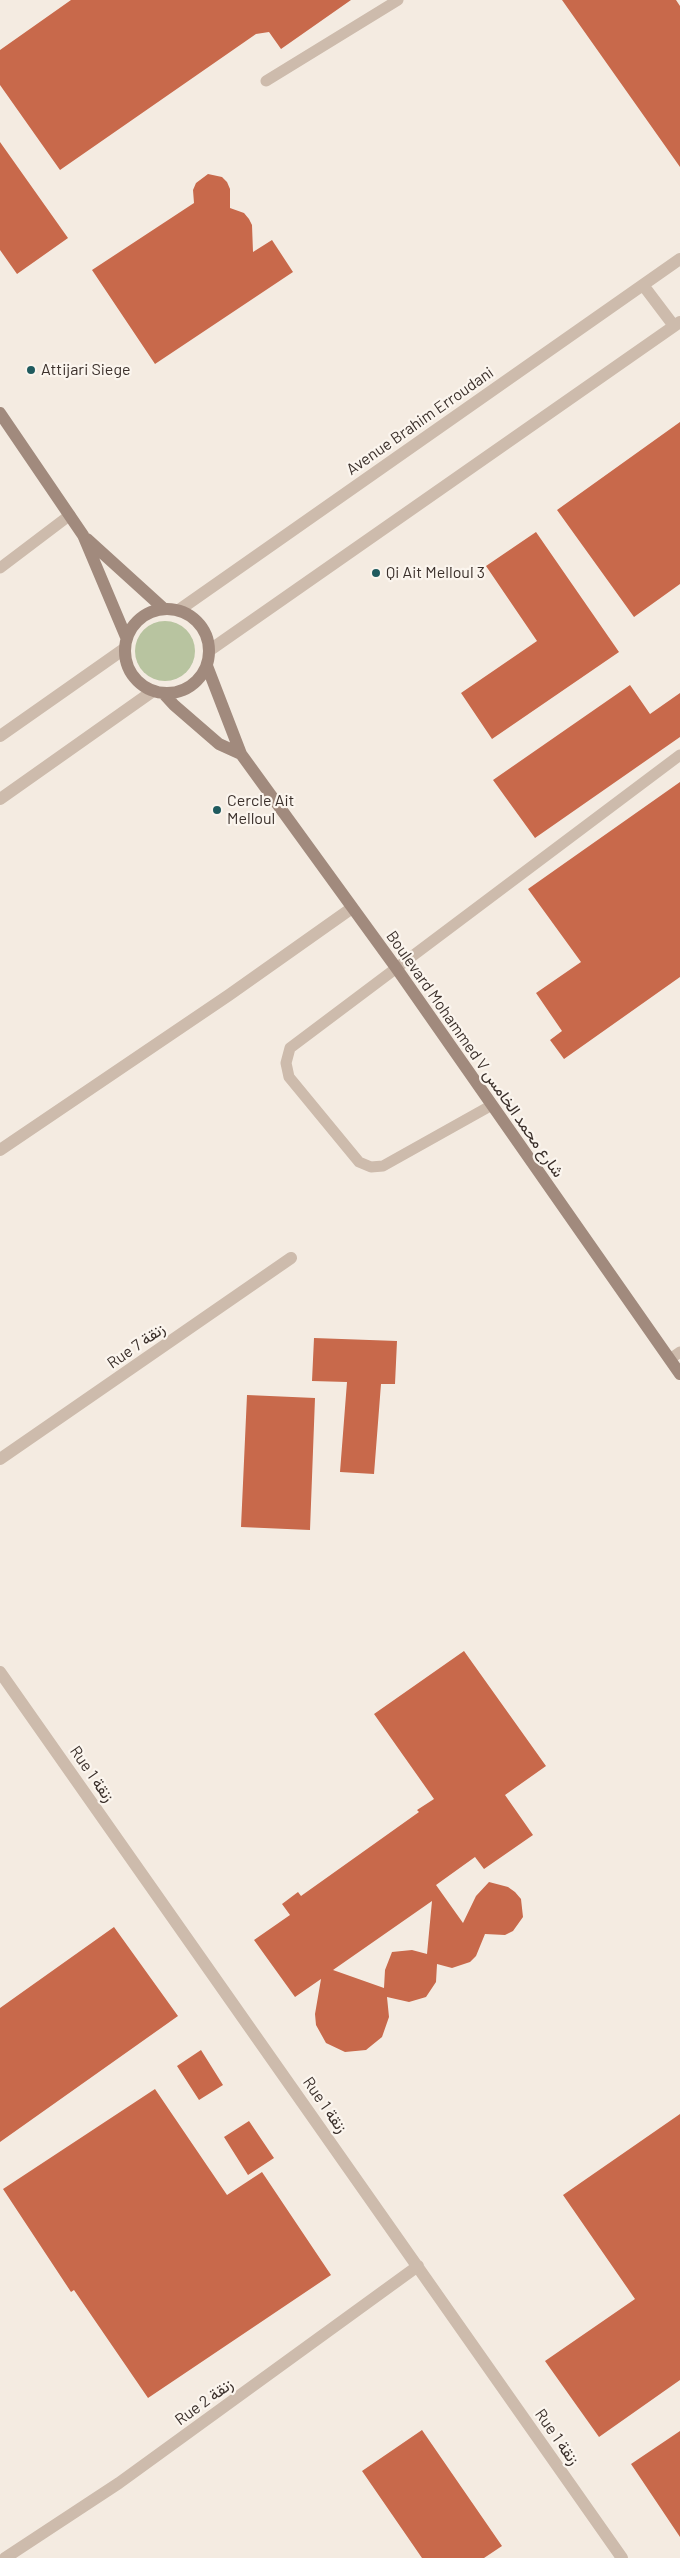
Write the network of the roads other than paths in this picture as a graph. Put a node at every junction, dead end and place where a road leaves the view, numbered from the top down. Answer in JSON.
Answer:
{"nodes":[{"id":1,"x":398,"y":0,"type":"edge"},
{"id":2,"x":266,"y":81,"type":"dead end"},
{"id":3,"x":680,"y":259,"type":"edge"},
{"id":4,"x":643,"y":285,"type":"junction"},
{"id":5,"x":677,"y":324,"type":"edge"},
{"id":6,"x":0,"y":413,"type":"edge"},
{"id":7,"x":70,"y":515,"type":"junction"},
{"id":8,"x":83,"y":535,"type":"junction"},
{"id":9,"x":0,"y":568,"type":"edge"},
{"id":10,"x":163,"y":608,"type":"junction"},
{"id":11,"x":178,"y":610,"type":"junction"},
{"id":12,"x":125,"y":643,"type":"junction"},
{"id":13,"x":210,"y":650,"type":"junction"},
{"id":14,"x":207,"y":666,"type":"junction"},
{"id":15,"x":158,"y":692,"type":"junction"},
{"id":16,"x":0,"y":736,"type":"edge"},
{"id":17,"x":240,"y":754,"type":"junction"},
{"id":18,"x":680,"y":755,"type":"edge"},
{"id":19,"x":0,"y":799,"type":"edge"},
{"id":20,"x":352,"y":908,"type":"junction"},
{"id":21,"x":397,"y":969,"type":"junction"},
{"id":22,"x":492,"y":1105,"type":"junction"},
{"id":23,"x":0,"y":1150,"type":"edge"},
{"id":24,"x":290,"y":1258,"type":"dead end"},
{"id":25,"x":675,"y":1356,"type":"edge"},
{"id":26,"x":680,"y":1374,"type":"edge"},
{"id":27,"x":0,"y":1459,"type":"edge"},
{"id":28,"x":0,"y":1672,"type":"edge"},
{"id":29,"x":418,"y":2266,"type":"junction"},
{"id":30,"x":5,"y":2558,"type":"edge"},
{"id":31,"x":622,"y":2558,"type":"edge"}],
"edges":[{"from":1,"to":2,"type":"lane"},
{"from":3,"to":4,"type":"street","name":"Avenue Brahim Erroudani"},
{"from":4,"to":5,"type":"street"},
{"from":4,"to":11,"type":"street","name":"Avenue Brahim Erroudani"},
{"from":5,"to":13,"type":"street"},
{"from":6,"to":7,"type":"main road"},
{"from":7,"to":8,"type":"main road"},
{"from":7,"to":9,"type":"lane"},
{"from":8,"to":10,"type":"main road"},
{"from":8,"to":12,"type":"main road"},
{"from":10,"to":11,"type":"main road"},
{"from":10,"to":12,"type":"main road"},
{"from":11,"to":13,"type":"main road"},
{"from":12,"to":15,"type":"main road"},
{"from":12,"to":16,"type":"street"},
{"from":13,"to":14,"type":"main road"},
{"from":14,"to":15,"type":"main road"},
{"from":14,"to":17,"type":"main road","name":"Boulevard Mohammed V شارع محمد الخامس"},
{"from":15,"to":17,"type":"main road","name":"Boulevard Mohammed V شارع محمد الخامس"},
{"from":15,"to":19,"type":"street"},
{"from":17,"to":20,"type":"main road","name":"Boulevard Mohammed V شارع محمد الخامس"},
{"from":18,"to":21,"type":"lane"},
{"from":20,"to":21,"type":"main road","name":"Boulevard Mohammed V شارع محمد الخامس"},
{"from":20,"to":23,"type":"street"},
{"from":21,"to":22,"type":"main road","name":"Boulevard Mohammed V شارع محمد الخامس"},
{"from":21,"to":22,"type":"lane"},
{"from":22,"to":25,"type":"main road","name":"Boulevard Mohammed V شارع محمد الخامس"},
{"from":24,"to":27,"type":"street","name":"Rue 7 زنقة"},
{"from":25,"to":26,"type":"main road","name":"Boulevard Mohammed V شارع محمد الخامس"},
{"from":28,"to":29,"type":"street","name":"Rue 1 زنقة"},
{"from":29,"to":30,"type":"street","name":"Rue 2 زنقة"},
{"from":29,"to":31,"type":"street","name":"Rue 1 زنقة"}]}
